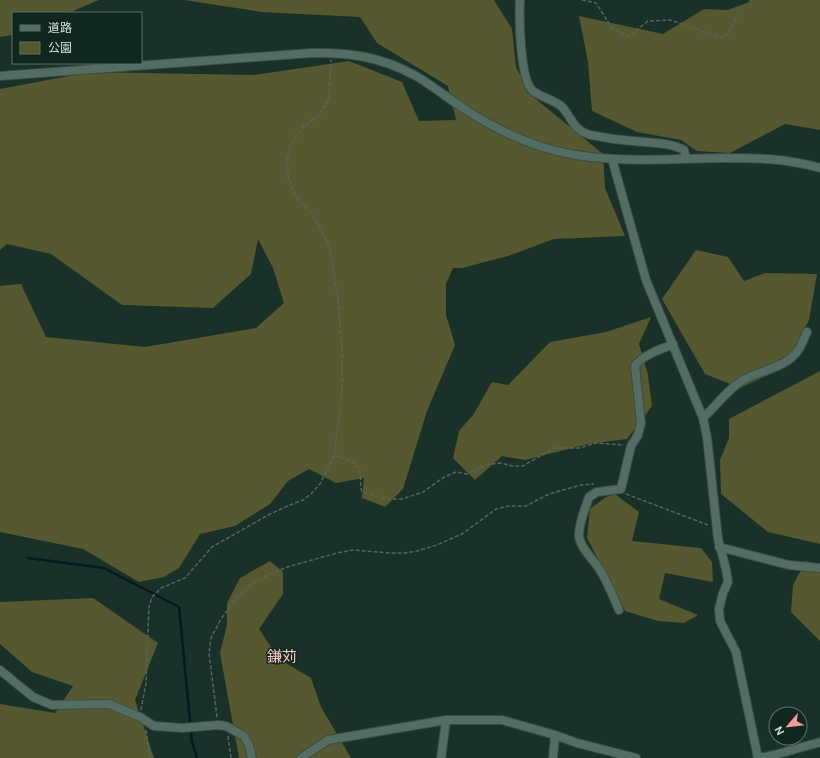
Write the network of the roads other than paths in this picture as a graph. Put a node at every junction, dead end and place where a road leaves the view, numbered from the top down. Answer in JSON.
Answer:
{"nodes":[{"id":1,"x":520,"y":0,"type":"edge"},
{"id":2,"x":0,"y":76,"type":"edge"},
{"id":3,"x":686,"y":158,"type":"junction"},
{"id":4,"x":612,"y":159,"type":"junction"},
{"id":5,"x":820,"y":168,"type":"edge"},
{"id":6,"x":807,"y":332,"type":"dead end"},
{"id":7,"x":673,"y":344,"type":"junction"},
{"id":8,"x":703,"y":418,"type":"junction"},
{"id":9,"x":719,"y":547,"type":"junction"},
{"id":10,"x":820,"y":568,"type":"edge"},
{"id":11,"x":619,"y":610,"type":"dead end"},
{"id":12,"x":1,"y":672,"type":"edge"},
{"id":13,"x":446,"y":720,"type":"junction"},
{"id":14,"x":555,"y":735,"type":"junction"},
{"id":15,"x":820,"y":742,"type":"edge"},
{"id":16,"x":252,"y":758,"type":"edge"},
{"id":17,"x":301,"y":758,"type":"edge"},
{"id":18,"x":441,"y":758,"type":"edge"},
{"id":19,"x":553,"y":758,"type":"edge"},
{"id":20,"x":636,"y":758,"type":"edge"},
{"id":21,"x":758,"y":758,"type":"edge"}],
"edges":[{"from":1,"to":3,"type":"street"},
{"from":2,"to":4,"type":"street"},
{"from":3,"to":4,"type":"street"},
{"from":3,"to":5,"type":"street"},
{"from":4,"to":7,"type":"street"},
{"from":6,"to":8,"type":"street"},
{"from":7,"to":8,"type":"street"},
{"from":7,"to":11,"type":"street"},
{"from":8,"to":9,"type":"street"},
{"from":9,"to":10,"type":"street"},
{"from":9,"to":21,"type":"street"},
{"from":12,"to":16,"type":"street"},
{"from":13,"to":14,"type":"street"},
{"from":13,"to":17,"type":"street"},
{"from":13,"to":18,"type":"street"},
{"from":14,"to":19,"type":"street"},
{"from":14,"to":20,"type":"street"},
{"from":15,"to":21,"type":"street"}]}
